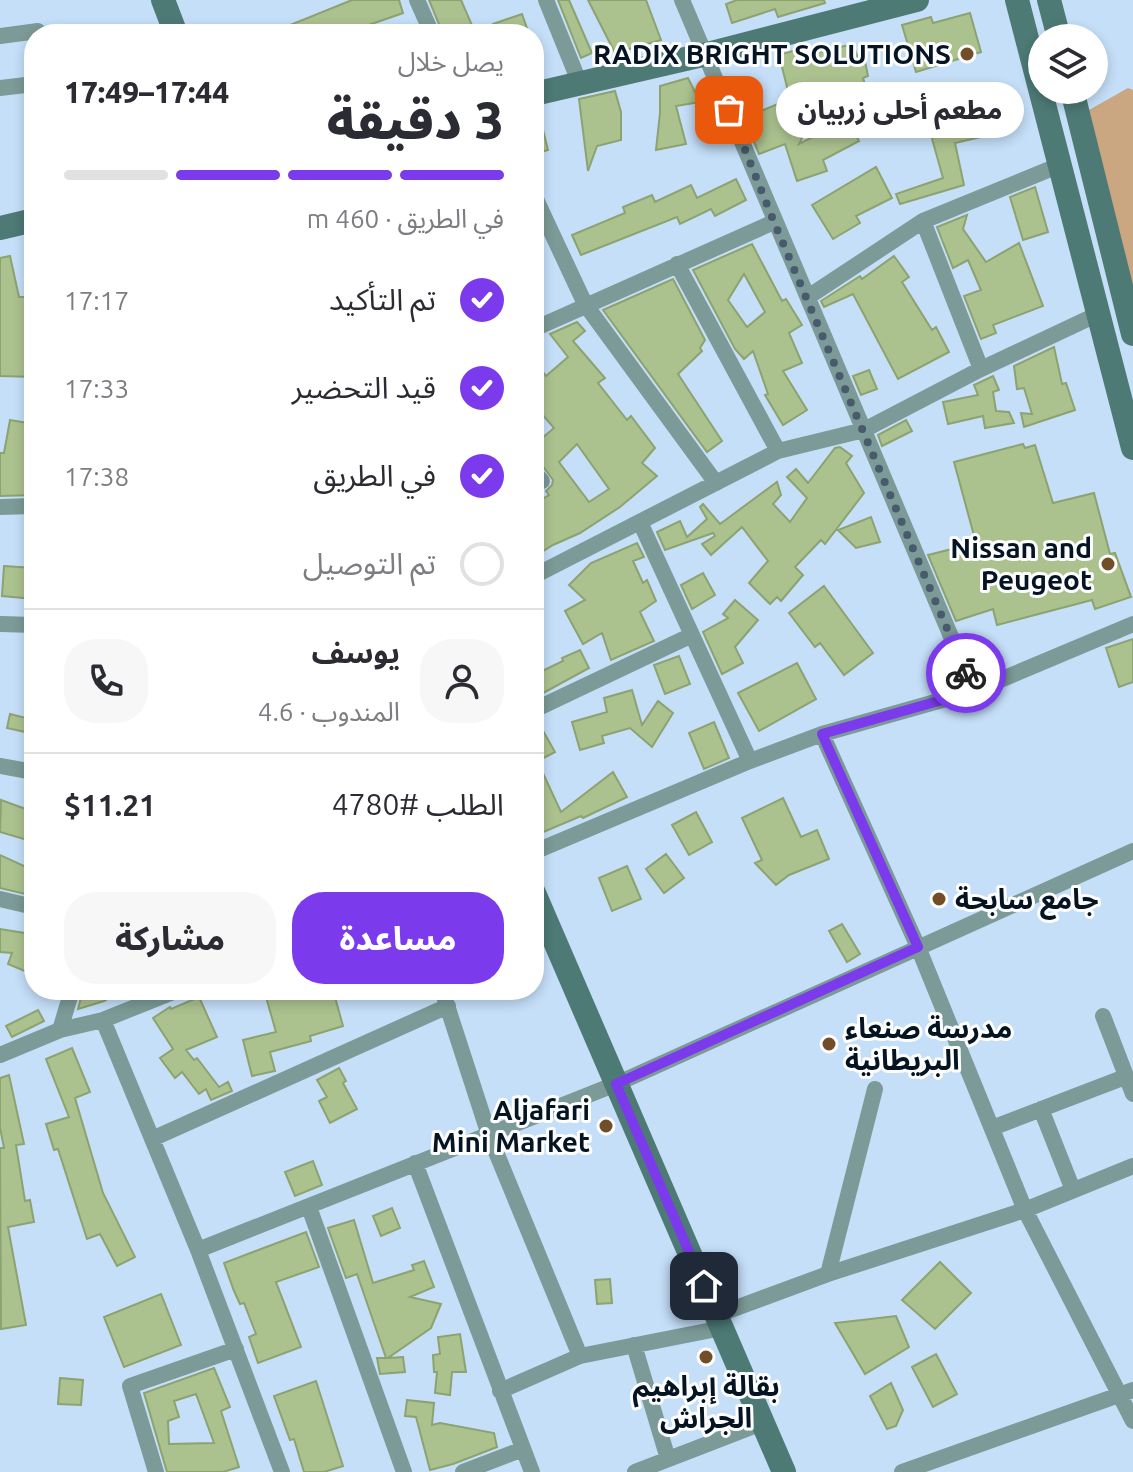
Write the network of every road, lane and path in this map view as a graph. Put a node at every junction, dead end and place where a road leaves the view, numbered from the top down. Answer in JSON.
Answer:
{"nodes":[{"id":1,"x":163,"y":0,"type":"edge"},
{"id":2,"x":417,"y":0,"type":"edge"},
{"id":3,"x":546,"y":0,"type":"edge"},
{"id":4,"x":682,"y":0,"type":"edge"},
{"id":5,"x":917,"y":0,"type":"edge"},
{"id":6,"x":1017,"y":0,"type":"edge"},
{"id":7,"x":1049,"y":0,"type":"edge"},
{"id":8,"x":172,"y":24,"type":"edge"},
{"id":9,"x":428,"y":24,"type":"edge"},
{"id":10,"x":1055,"y":24,"type":"edge"},
{"id":11,"x":24,"y":33,"type":"edge"},
{"id":12,"x":0,"y":36,"type":"edge"},
{"id":13,"x":707,"y":54,"type":"junction"},
{"id":14,"x":580,"y":84,"type":"junction"},
{"id":15,"x":24,"y":85,"type":"edge"},
{"id":16,"x":0,"y":88,"type":"edge"},
{"id":17,"x":544,"y":92,"type":"edge"},
{"id":18,"x":1076,"y":104,"type":"edge"},
{"id":19,"x":1060,"y":165,"type":"junction"},
{"id":20,"x":544,"y":216,"type":"edge"},
{"id":21,"x":923,"y":221,"type":"junction"},
{"id":22,"x":24,"y":222,"type":"edge"},
{"id":23,"x":774,"y":222,"type":"junction"},
{"id":24,"x":0,"y":228,"type":"edge"},
{"id":25,"x":677,"y":264,"type":"junction"},
{"id":26,"x":808,"y":297,"type":"junction"},
{"id":27,"x":585,"y":304,"type":"junction"},
{"id":28,"x":1098,"y":314,"type":"junction"},
{"id":29,"x":544,"y":324,"type":"edge"},
{"id":30,"x":1133,"y":334,"type":"edge"},
{"id":31,"x":981,"y":369,"type":"junction"},
{"id":32,"x":864,"y":430,"type":"junction"},
{"id":33,"x":1133,"y":448,"type":"edge"},
{"id":34,"x":778,"y":451,"type":"junction"},
{"id":35,"x":716,"y":483,"type":"junction"},
{"id":36,"x":24,"y":506,"type":"edge"},
{"id":37,"x":0,"y":507,"type":"edge"},
{"id":38,"x":640,"y":522,"type":"junction"},
{"id":39,"x":544,"y":571,"type":"edge"},
{"id":40,"x":1,"y":624,"type":"edge"},
{"id":41,"x":1133,"y":624,"type":"edge"},
{"id":42,"x":24,"y":625,"type":"edge"},
{"id":43,"x":692,"y":635,"type":"junction"},
{"id":44,"x":974,"y":691,"type":"junction"},
{"id":45,"x":544,"y":705,"type":"edge"},
{"id":46,"x":822,"y":734,"type":"junction"},
{"id":47,"x":750,"y":761,"type":"junction"},
{"id":48,"x":0,"y":766,"type":"edge"},
{"id":49,"x":24,"y":770,"type":"edge"},
{"id":50,"x":544,"y":848,"type":"edge"},
{"id":51,"x":1133,"y":851,"type":"edge"},
{"id":52,"x":0,"y":899,"type":"edge"},
{"id":53,"x":24,"y":905,"type":"edge"},
{"id":54,"x":544,"y":916,"type":"edge"},
{"id":55,"x":918,"y":947,"type":"junction"},
{"id":56,"x":69,"y":1000,"type":"edge"},
{"id":57,"x":153,"y":1000,"type":"edge"},
{"id":58,"x":441,"y":1000,"type":"edge"},
{"id":59,"x":446,"y":1000,"type":"edge"},
{"id":60,"x":1103,"y":1016,"type":"dead end"},
{"id":61,"x":103,"y":1020,"type":"junction"},
{"id":62,"x":60,"y":1030,"type":"junction"},
{"id":63,"x":0,"y":1055,"type":"edge"},
{"id":64,"x":1125,"y":1077,"type":"junction"},
{"id":65,"x":616,"y":1084,"type":"junction"},
{"id":66,"x":875,"y":1089,"type":"dead end"},
{"id":67,"x":1133,"y":1094,"type":"edge"},
{"id":68,"x":1041,"y":1109,"type":"junction"},
{"id":69,"x":992,"y":1128,"type":"junction"},
{"id":70,"x":489,"y":1135,"type":"junction"},
{"id":71,"x":152,"y":1139,"type":"junction"},
{"id":72,"x":415,"y":1163,"type":"junction"},
{"id":73,"x":1133,"y":1166,"type":"edge"},
{"id":74,"x":1073,"y":1190,"type":"junction"},
{"id":75,"x":309,"y":1207,"type":"junction"},
{"id":76,"x":1025,"y":1210,"type":"junction"},
{"id":77,"x":198,"y":1250,"type":"junction"},
{"id":78,"x":828,"y":1274,"type":"junction"},
{"id":79,"x":720,"y":1322,"type":"junction"},
{"id":80,"x":634,"y":1345,"type":"junction"},
{"id":81,"x":236,"y":1349,"type":"junction"},
{"id":82,"x":580,"y":1356,"type":"junction"},
{"id":83,"x":500,"y":1391,"type":"junction"},
{"id":84,"x":1127,"y":1392,"type":"edge"},
{"id":85,"x":1133,"y":1421,"type":"edge"},
{"id":86,"x":762,"y":1423,"type":"junction"},
{"id":87,"x":523,"y":1449,"type":"junction"},
{"id":88,"x":668,"y":1459,"type":"junction"},
{"id":89,"x":156,"y":1472,"type":"edge"},
{"id":90,"x":282,"y":1472,"type":"edge"},
{"id":91,"x":404,"y":1472,"type":"edge"},
{"id":92,"x":463,"y":1472,"type":"edge"},
{"id":93,"x":532,"y":1472,"type":"edge"},
{"id":94,"x":635,"y":1472,"type":"edge"},
{"id":95,"x":784,"y":1472,"type":"edge"},
{"id":96,"x":902,"y":1472,"type":"edge"}],
"edges":[{"from":1,"to":8,"type":"street"},
{"from":2,"to":9,"type":"street"},
{"from":3,"to":14,"type":"street"},
{"from":4,"to":13,"type":"street"},
{"from":5,"to":13,"type":"street"},
{"from":6,"to":19,"type":"street"},
{"from":7,"to":10,"type":"street"},
{"from":11,"to":12,"type":"street"},
{"from":13,"to":14,"type":"street"},
{"from":13,"to":23,"type":"street"},
{"from":14,"to":17,"type":"street"},
{"from":15,"to":16,"type":"street"},
{"from":18,"to":30,"type":"street"},
{"from":19,"to":21,"type":"street"},
{"from":19,"to":28,"type":"street"},
{"from":20,"to":27,"type":"street"},
{"from":21,"to":26,"type":"street"},
{"from":21,"to":31,"type":"street"},
{"from":22,"to":24,"type":"street"},
{"from":23,"to":25,"type":"street"},
{"from":23,"to":26,"type":"street"},
{"from":25,"to":27,"type":"street"},
{"from":25,"to":34,"type":"street"},
{"from":26,"to":32,"type":"street"},
{"from":27,"to":29,"type":"street"},
{"from":27,"to":35,"type":"street"},
{"from":28,"to":31,"type":"street"},
{"from":28,"to":33,"type":"street"},
{"from":31,"to":32,"type":"street"},
{"from":32,"to":34,"type":"street"},
{"from":32,"to":44,"type":"street"},
{"from":34,"to":35,"type":"street"},
{"from":35,"to":38,"type":"street"},
{"from":36,"to":37,"type":"street"},
{"from":38,"to":39,"type":"street"},
{"from":38,"to":43,"type":"street"},
{"from":40,"to":42,"type":"street"},
{"from":41,"to":44,"type":"street"},
{"from":43,"to":45,"type":"street"},
{"from":43,"to":47,"type":"street"},
{"from":44,"to":46,"type":"street"},
{"from":46,"to":47,"type":"street"},
{"from":46,"to":55,"type":"street"},
{"from":47,"to":50,"type":"street"},
{"from":48,"to":49,"type":"street"},
{"from":51,"to":55,"type":"street"},
{"from":52,"to":53,"type":"street"},
{"from":54,"to":65,"type":"street"},
{"from":55,"to":65,"type":"street"},
{"from":55,"to":69,"type":"street"},
{"from":56,"to":62,"type":"street"},
{"from":57,"to":61,"type":"street"},
{"from":58,"to":71,"type":"street"},
{"from":59,"to":70,"type":"street"},
{"from":60,"to":64,"type":"street"},
{"from":61,"to":62,"type":"street"},
{"from":61,"to":71,"type":"street"},
{"from":62,"to":63,"type":"street"},
{"from":64,"to":67,"type":"street"},
{"from":64,"to":68,"type":"street"},
{"from":65,"to":70,"type":"street"},
{"from":65,"to":79,"type":"street"},
{"from":66,"to":78,"type":"street"},
{"from":68,"to":69,"type":"street"},
{"from":68,"to":74,"type":"street"},
{"from":69,"to":76,"type":"street"},
{"from":70,"to":72,"type":"street"},
{"from":70,"to":82,"type":"street"},
{"from":71,"to":77,"type":"street"},
{"from":72,"to":75,"type":"street"},
{"from":72,"to":83,"type":"street"},
{"from":73,"to":74,"type":"street"},
{"from":74,"to":76,"type":"street"},
{"from":75,"to":77,"type":"street"},
{"from":75,"to":91,"type":"street"},
{"from":76,"to":78,"type":"street"},
{"from":76,"to":84,"type":"street"},
{"from":77,"to":81,"type":"street"},
{"from":78,"to":79,"type":"street"},
{"from":79,"to":80,"type":"street"},
{"from":79,"to":86,"type":"street"},
{"from":80,"to":82,"type":"street"},
{"from":80,"to":88,"type":"street"},
{"from":81,"to":89,"type":"street"},
{"from":81,"to":90,"type":"street"},
{"from":82,"to":83,"type":"street"},
{"from":83,"to":87,"type":"street"},
{"from":84,"to":85,"type":"street"},
{"from":84,"to":96,"type":"street"},
{"from":86,"to":88,"type":"street"},
{"from":86,"to":95,"type":"street"},
{"from":87,"to":92,"type":"street"},
{"from":87,"to":93,"type":"street"},
{"from":88,"to":94,"type":"street"}]}
